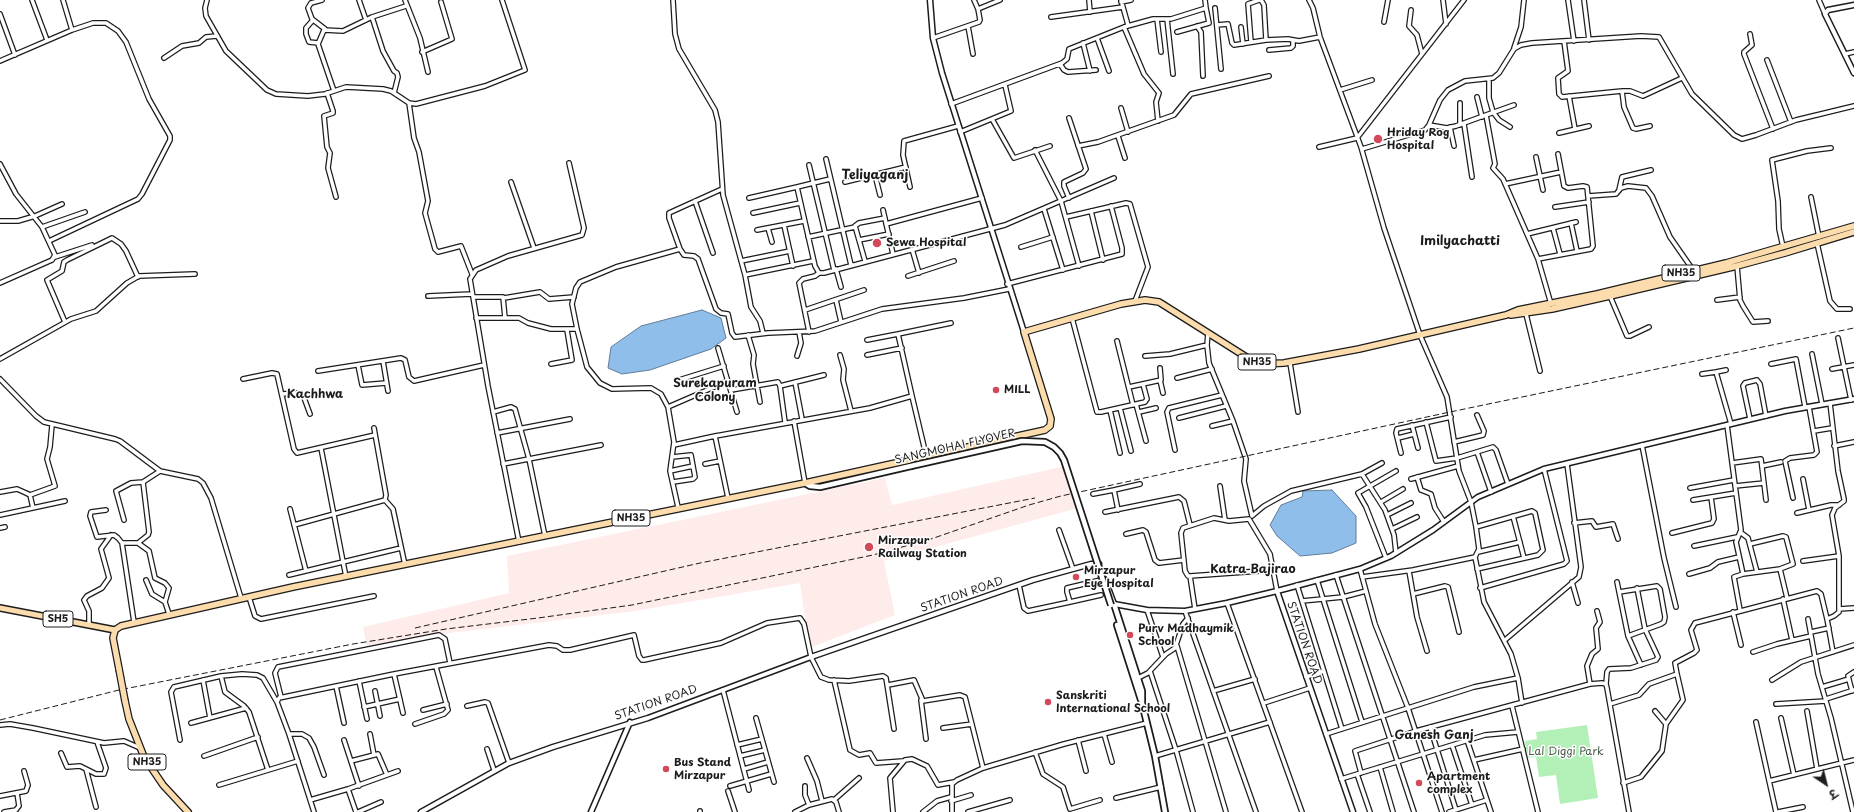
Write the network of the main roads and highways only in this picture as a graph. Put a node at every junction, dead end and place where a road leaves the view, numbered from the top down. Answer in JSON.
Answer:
{"nodes":[{"id":1,"x":1854,"y":226,"type":"edge"},
{"id":2,"x":1854,"y":232,"type":"edge"},
{"id":3,"x":1506,"y":315,"type":"junction"},
{"id":4,"x":805,"y":483,"type":"junction"},
{"id":5,"x":1113,"y":604,"type":"junction"},
{"id":6,"x":0,"y":608,"type":"edge"},
{"id":7,"x":115,"y":630,"type":"junction"},
{"id":8,"x":1142,"y":703,"type":"junction"},
{"id":9,"x":188,"y":812,"type":"edge"},
{"id":10,"x":1165,"y":812,"type":"edge"}],
"edges":[{"from":1,"to":3,"type":"highway","number":"NH35"},
{"from":2,"to":3,"type":"highway","number":"NH35"},
{"from":3,"to":4,"type":"highway","number":"NH35"},
{"from":4,"to":5,"type":"main road","name":"SANGMOHAI FLYOVER","bridge":true},
{"from":4,"to":7,"type":"highway","number":"NH35"},
{"from":5,"to":8,"type":"main road","name":"SANGMOHAI FLYOVER"},
{"from":5,"to":8,"type":"main road"},
{"from":6,"to":7,"type":"main road","number":"SH5"},
{"from":7,"to":9,"type":"highway","number":"NH35","bridge":true},
{"from":8,"to":10,"type":"main road"}]}
